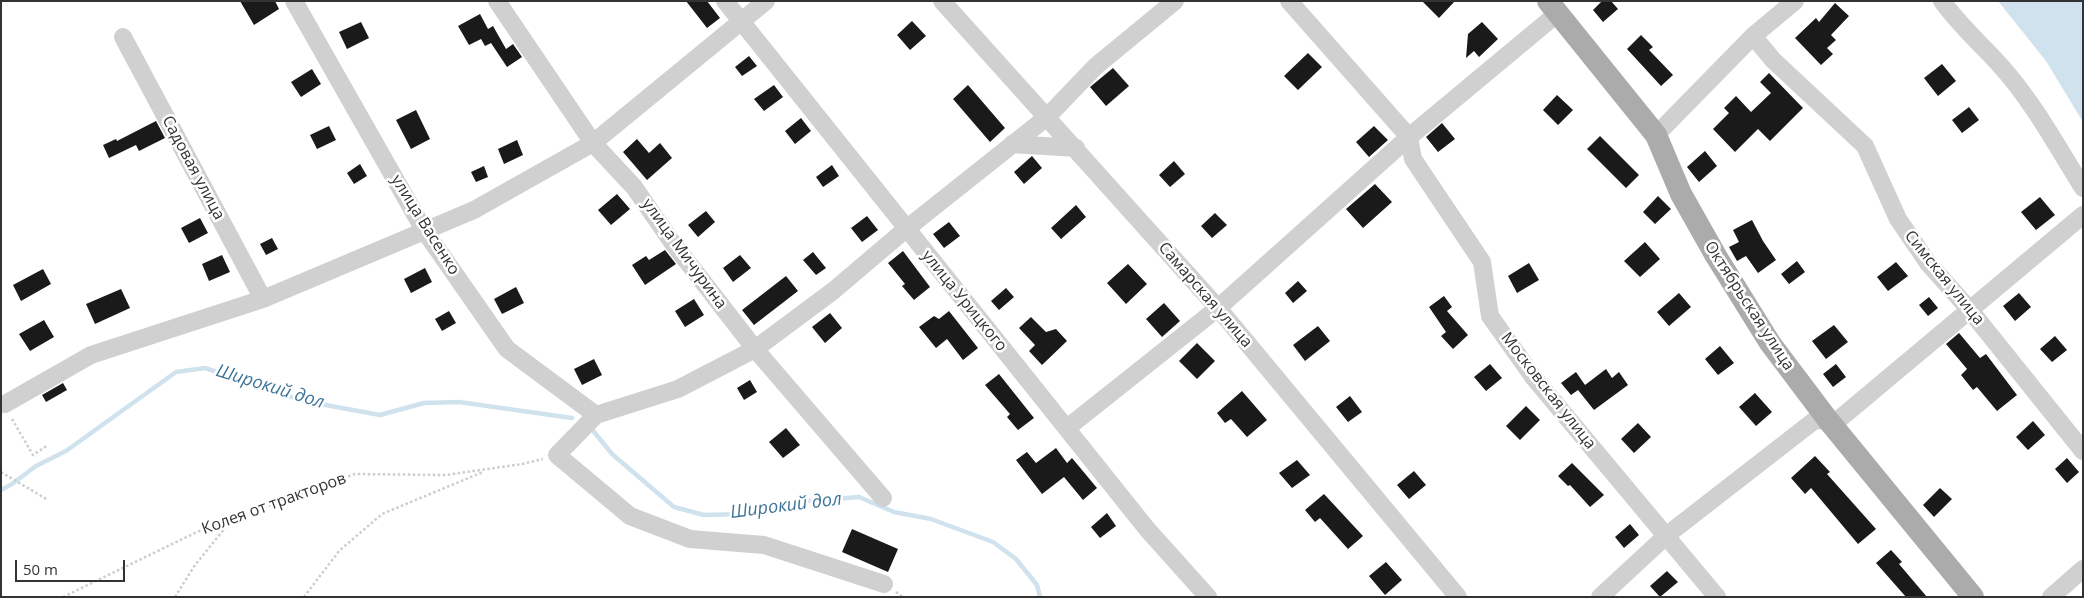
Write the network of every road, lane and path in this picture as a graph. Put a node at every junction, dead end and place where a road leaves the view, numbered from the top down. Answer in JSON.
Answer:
{"nodes":[{"id":1,"x":294,"y":1,"type":"edge"},
{"id":2,"x":497,"y":1,"type":"edge"},
{"id":3,"x":726,"y":1,"type":"edge"},
{"id":4,"x":766,"y":1,"type":"edge"},
{"id":5,"x":942,"y":1,"type":"edge"},
{"id":6,"x":1175,"y":1,"type":"edge"},
{"id":7,"x":1289,"y":1,"type":"edge"},
{"id":8,"x":1795,"y":1,"type":"edge"},
{"id":9,"x":1942,"y":1,"type":"edge"},
{"id":10,"x":1553,"y":7,"type":"edge"},
{"id":11,"x":742,"y":22,"type":"junction"},
{"id":12,"x":123,"y":36,"type":"dead end"},
{"id":13,"x":1753,"y":36,"type":"junction"},
{"id":14,"x":1047,"y":117,"type":"junction"},
{"id":15,"x":1656,"y":135,"type":"junction"},
{"id":16,"x":1409,"y":137,"type":"junction"},
{"id":17,"x":594,"y":143,"type":"junction"},
{"id":18,"x":1012,"y":144,"type":"junction"},
{"id":19,"x":1076,"y":148,"type":"junction"},
{"id":20,"x":2083,"y":188,"type":"edge"},
{"id":21,"x":2083,"y":215,"type":"edge"},
{"id":22,"x":906,"y":229,"type":"junction"},
{"id":23,"x":424,"y":230,"type":"junction"},
{"id":24,"x":263,"y":299,"type":"junction"},
{"id":25,"x":1218,"y":308,"type":"junction"},
{"id":26,"x":1969,"y":309,"type":"junction"},
{"id":27,"x":755,"y":349,"type":"junction"},
{"id":28,"x":5,"y":404,"type":"dead end"},
{"id":29,"x":596,"y":415,"type":"junction"},
{"id":30,"x":1828,"y":420,"type":"junction"},
{"id":31,"x":18,"y":428,"type":"dead end"},
{"id":32,"x":1067,"y":428,"type":"junction"},
{"id":33,"x":48,"y":446,"type":"dead end"},
{"id":34,"x":2083,"y":451,"type":"edge"},
{"id":35,"x":557,"y":455,"type":"junction"},
{"id":36,"x":488,"y":470,"type":"junction"},
{"id":37,"x":1,"y":472,"type":"edge"},
{"id":38,"x":883,"y":498,"type":"dead end"},
{"id":39,"x":48,"y":500,"type":"dead end"},
{"id":40,"x":231,"y":521,"type":"junction"},
{"id":41,"x":1667,"y":535,"type":"junction"},
{"id":42,"x":2083,"y":569,"type":"edge"},
{"id":43,"x":884,"y":584,"type":"dead end"},
{"id":44,"x":63,"y":597,"type":"edge"},
{"id":45,"x":175,"y":597,"type":"edge"},
{"id":46,"x":304,"y":597,"type":"edge"},
{"id":47,"x":1208,"y":597,"type":"edge"},
{"id":48,"x":1458,"y":597,"type":"edge"},
{"id":49,"x":1600,"y":597,"type":"edge"},
{"id":50,"x":1717,"y":597,"type":"edge"},
{"id":51,"x":1973,"y":597,"type":"edge"},
{"id":52,"x":2051,"y":597,"type":"edge"}],
"edges":[{"from":1,"to":23,"type":"street","name":"улица Васенко"},
{"from":2,"to":17,"type":"street","name":"улица Мичурина"},
{"from":3,"to":11,"type":"street","name":"улица Урицкого"},
{"from":4,"to":11,"type":"street"},
{"from":5,"to":14,"type":"street","name":"Самарская улица"},
{"from":6,"to":14,"type":"street"},
{"from":7,"to":16,"type":"street","name":"Московская улица"},
{"from":8,"to":13,"type":"street"},
{"from":9,"to":20,"type":"street"},
{"from":10,"to":15,"type":"main road","name":"Октябрьская улица"},
{"from":10,"to":16,"type":"street"},
{"from":11,"to":17,"type":"street"},
{"from":11,"to":22,"type":"street","name":"улица Урицкого"},
{"from":12,"to":24,"type":"street","name":"Садовая улица"},
{"from":13,"to":15,"type":"street"},
{"from":13,"to":26,"type":"street","name":"Симская улица"},
{"from":14,"to":18,"type":"street"},
{"from":14,"to":19,"type":"street","name":"Самарская улица"},
{"from":15,"to":30,"type":"main road","name":"Октябрьская улица"},
{"from":16,"to":25,"type":"street"},
{"from":16,"to":41,"type":"street","name":"Московская улица"},
{"from":17,"to":23,"type":"street"},
{"from":17,"to":27,"type":"street","name":"улица Мичурина"},
{"from":18,"to":19,"type":"street"},
{"from":18,"to":22,"type":"street"},
{"from":19,"to":25,"type":"street","name":"Самарская улица"},
{"from":21,"to":26,"type":"street"},
{"from":22,"to":27,"type":"street"},
{"from":22,"to":32,"type":"street","name":"улица Урицкого"},
{"from":23,"to":24,"type":"street"},
{"from":23,"to":29,"type":"street","name":"улица Васенко"},
{"from":24,"to":28,"type":"street"},
{"from":25,"to":32,"type":"street"},
{"from":25,"to":48,"type":"street","name":"Самарская улица"},
{"from":26,"to":30,"type":"street"},
{"from":26,"to":34,"type":"street","name":"Симская улица"},
{"from":27,"to":29,"type":"street"},
{"from":27,"to":38,"type":"street","name":"улица Мичурина"},
{"from":29,"to":35,"type":"street"},
{"from":30,"to":41,"type":"street"},
{"from":30,"to":51,"type":"main road","name":"Октябрьская улица"},
{"from":31,"to":33,"type":"path"},
{"from":32,"to":47,"type":"street","name":"улица Урицкого"},
{"from":35,"to":36,"type":"path","name":"Колея от тракторов"},
{"from":35,"to":43,"type":"street"},
{"from":36,"to":40,"type":"path","name":"Колея от тракторов"},
{"from":36,"to":46,"type":"path"},
{"from":37,"to":39,"type":"path"},
{"from":40,"to":44,"type":"path","name":"Колея от тракторов"},
{"from":40,"to":45,"type":"path"},
{"from":41,"to":49,"type":"street"},
{"from":41,"to":50,"type":"street","name":"Московская улица"},
{"from":42,"to":52,"type":"street"}]}
